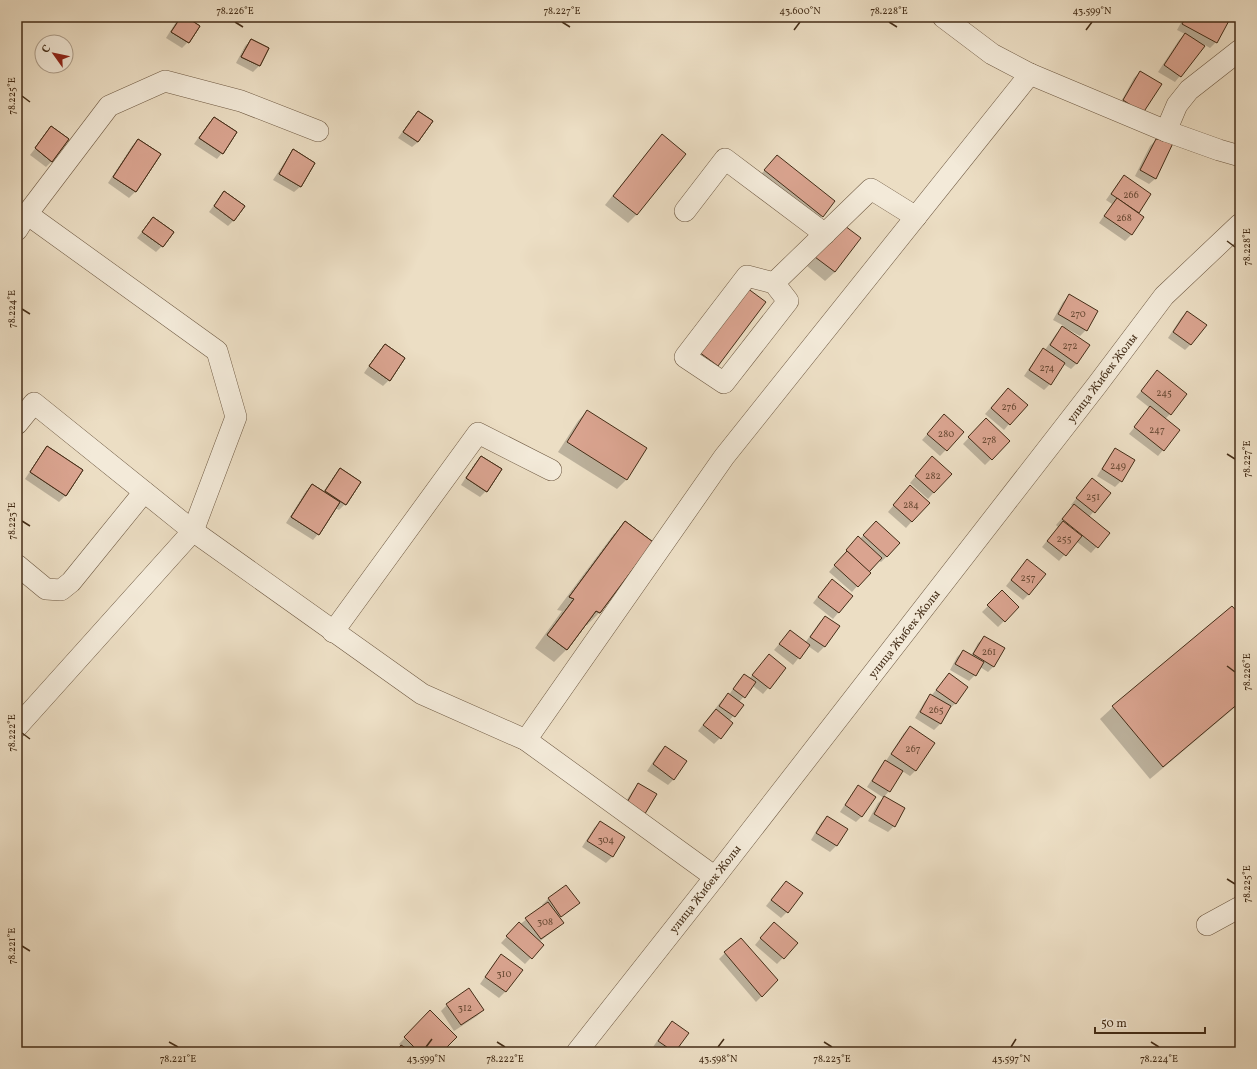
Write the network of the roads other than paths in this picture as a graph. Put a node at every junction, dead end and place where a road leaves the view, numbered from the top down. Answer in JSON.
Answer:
{"nodes":[{"id":1,"x":944,"y":17,"type":"edge"},
{"id":2,"x":1240,"y":50,"type":"edge"},
{"id":3,"x":1030,"y":74,"type":"junction"},
{"id":4,"x":318,"y":131,"type":"dead end"},
{"id":5,"x":1166,"y":131,"type":"junction"},
{"id":6,"x":1240,"y":156,"type":"edge"},
{"id":7,"x":684,"y":211,"type":"dead end"},
{"id":8,"x":916,"y":217,"type":"junction"},
{"id":9,"x":22,"y":222,"type":"edge"},
{"id":10,"x":1240,"y":224,"type":"edge"},
{"id":11,"x":825,"y":234,"type":"junction"},
{"id":12,"x":774,"y":283,"type":"junction"},
{"id":13,"x":17,"y":424,"type":"edge"},
{"id":14,"x":551,"y":470,"type":"dead end"},
{"id":15,"x":144,"y":492,"type":"junction"},
{"id":16,"x":193,"y":531,"type":"junction"},
{"id":17,"x":17,"y":565,"type":"edge"},
{"id":18,"x":333,"y":632,"type":"junction"},
{"id":19,"x":17,"y":727,"type":"edge"},
{"id":20,"x":526,"y":740,"type":"junction"},
{"id":21,"x":715,"y":877,"type":"junction"},
{"id":22,"x":1240,"y":908,"type":"edge"},
{"id":23,"x":1207,"y":925,"type":"dead end"},
{"id":24,"x":577,"y":1052,"type":"edge"}],
"edges":[{"from":1,"to":3,"type":"street"},
{"from":2,"to":5,"type":"street"},
{"from":3,"to":5,"type":"street"},
{"from":3,"to":8,"type":"street"},
{"from":4,"to":9,"type":"street"},
{"from":5,"to":6,"type":"street"},
{"from":7,"to":11,"type":"street"},
{"from":8,"to":11,"type":"street"},
{"from":8,"to":20,"type":"street"},
{"from":9,"to":16,"type":"street"},
{"from":10,"to":21,"type":"street","name":"улица Жибек Жолы"},
{"from":11,"to":12,"type":"street"},
{"from":12,"to":12,"type":"street"},
{"from":13,"to":15,"type":"street"},
{"from":14,"to":18,"type":"street"},
{"from":15,"to":16,"type":"street"},
{"from":15,"to":17,"type":"street"},
{"from":16,"to":18,"type":"street"},
{"from":16,"to":19,"type":"street"},
{"from":18,"to":20,"type":"street"},
{"from":20,"to":21,"type":"street"},
{"from":21,"to":24,"type":"street","name":"улица Жибек Жолы"},
{"from":22,"to":23,"type":"street"}]}
